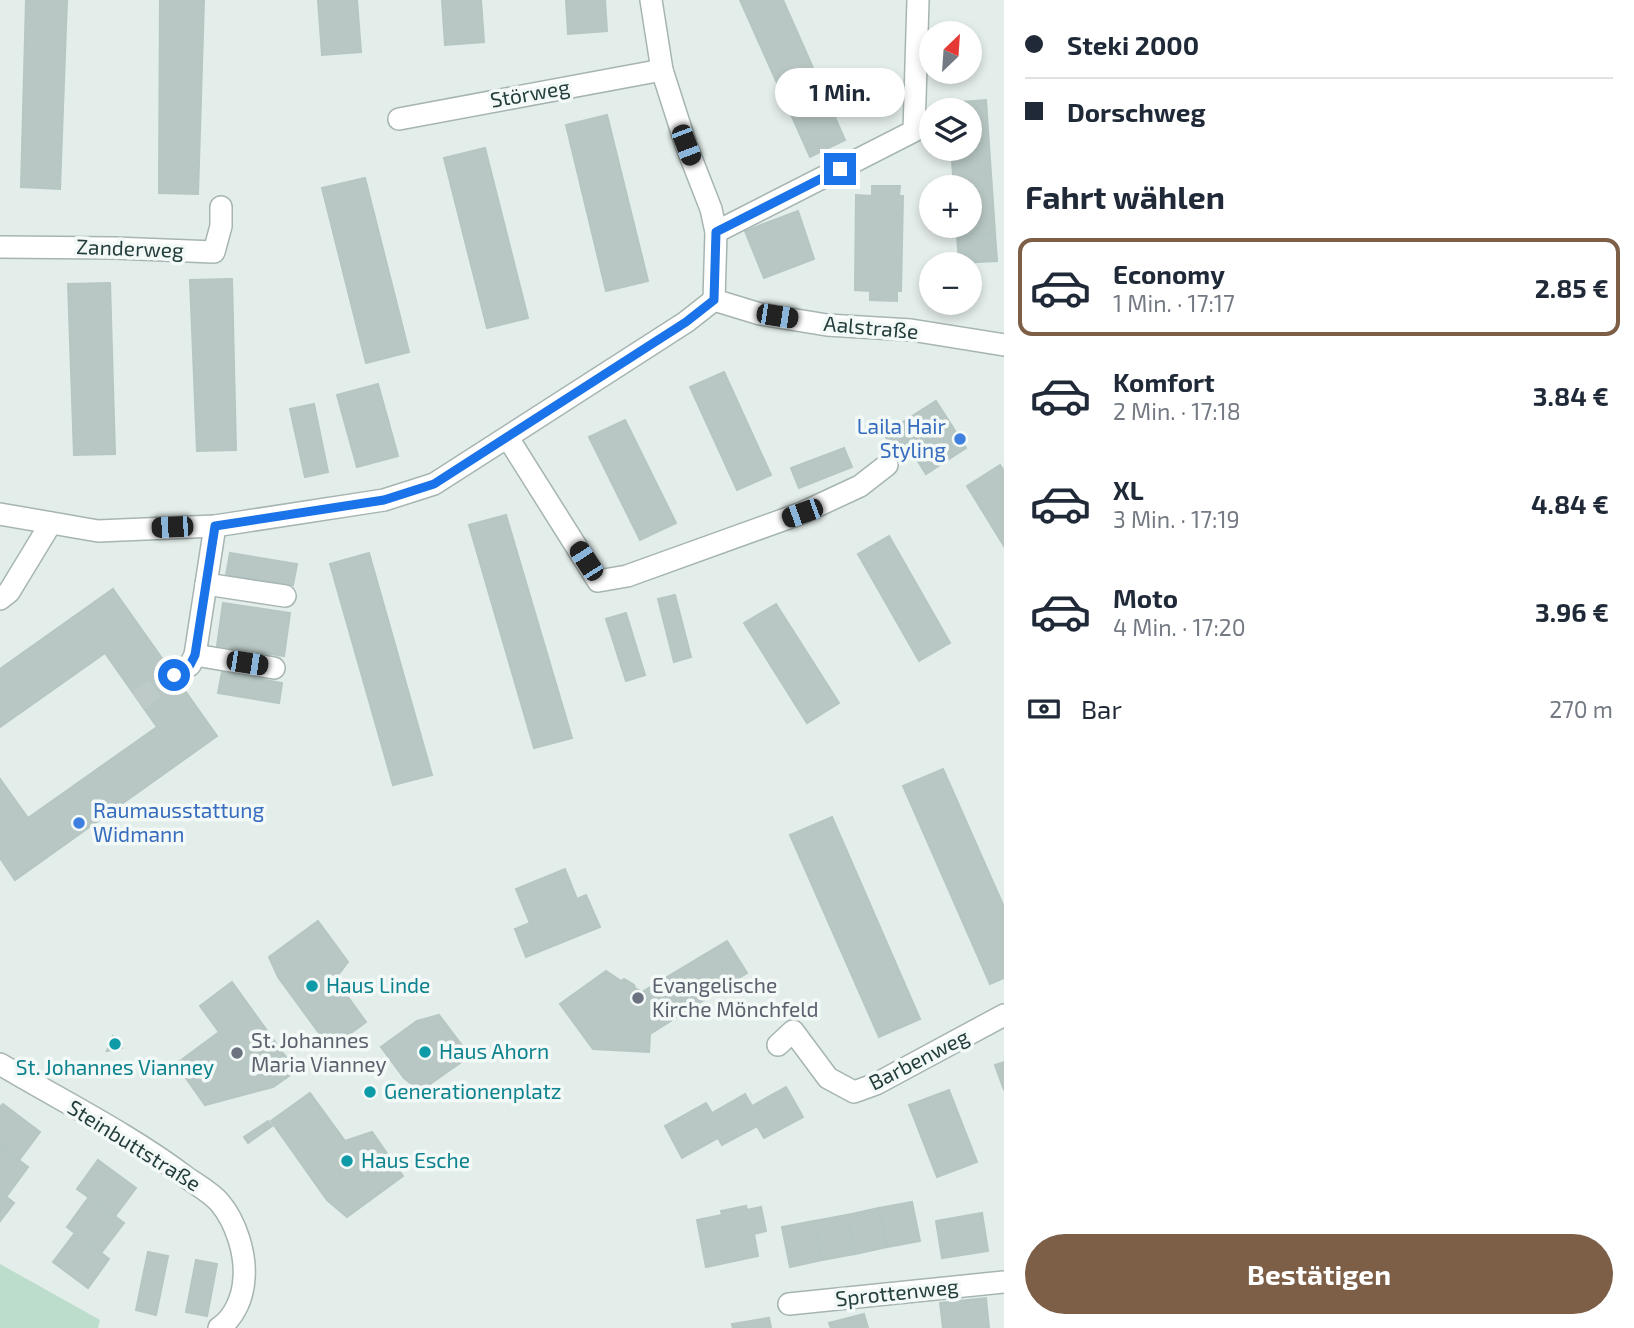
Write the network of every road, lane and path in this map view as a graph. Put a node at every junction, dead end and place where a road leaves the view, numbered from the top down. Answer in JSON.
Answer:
{"nodes":[{"id":1,"x":651,"y":0,"type":"edge"},
{"id":2,"x":918,"y":0,"type":"edge"},
{"id":3,"x":662,"y":70,"type":"junction"},
{"id":4,"x":399,"y":119,"type":"dead end"},
{"id":5,"x":222,"y":207,"type":"dead end"},
{"id":6,"x":716,"y":232,"type":"junction"},
{"id":7,"x":0,"y":247,"type":"edge"},
{"id":8,"x":714,"y":300,"type":"junction"},
{"id":9,"x":1004,"y":345,"type":"edge"},
{"id":10,"x":508,"y":438,"type":"junction"},
{"id":11,"x":887,"y":465,"type":"dead end"},
{"id":12,"x":0,"y":514,"type":"edge"},
{"id":13,"x":51,"y":523,"type":"junction"},
{"id":14,"x":215,"y":526,"type":"junction"},
{"id":15,"x":9,"y":574,"type":"edge"},
{"id":16,"x":206,"y":584,"type":"junction"},
{"id":17,"x":285,"y":596,"type":"dead end"},
{"id":18,"x":0,"y":598,"type":"edge"},
{"id":19,"x":195,"y":655,"type":"junction"},
{"id":20,"x":274,"y":668,"type":"dead end"},
{"id":21,"x":174,"y":675,"type":"tunnel mouth"},
{"id":22,"x":1004,"y":1016,"type":"edge"},
{"id":23,"x":778,"y":1045,"type":"dead end"},
{"id":24,"x":0,"y":1064,"type":"edge"},
{"id":25,"x":1004,"y":1282,"type":"edge"},
{"id":26,"x":789,"y":1304,"type":"dead end"},
{"id":27,"x":219,"y":1328,"type":"edge"}],
"edges":[{"from":1,"to":3,"type":"street"},
{"from":2,"to":6,"type":"street"},
{"from":3,"to":4,"type":"street","name":"Störweg"},
{"from":3,"to":6,"type":"street"},
{"from":5,"to":7,"type":"street","name":"Zanderweg"},
{"from":6,"to":8,"type":"street"},
{"from":8,"to":9,"type":"street","name":"Aalstraße"},
{"from":8,"to":10,"type":"street"},
{"from":10,"to":11,"type":"street"},
{"from":10,"to":14,"type":"street"},
{"from":12,"to":13,"type":"street"},
{"from":13,"to":14,"type":"street"},
{"from":13,"to":15,"type":"street"},
{"from":14,"to":16,"type":"street"},
{"from":15,"to":18,"type":"street"},
{"from":16,"to":17,"type":"street"},
{"from":16,"to":19,"type":"street"},
{"from":19,"to":20,"type":"street"},
{"from":19,"to":21,"type":"street"},
{"from":22,"to":23,"type":"street","name":"Barbenweg"},
{"from":24,"to":27,"type":"street","name":"Steinbuttstraße"},
{"from":25,"to":26,"type":"street","name":"Sprottenweg"}]}
